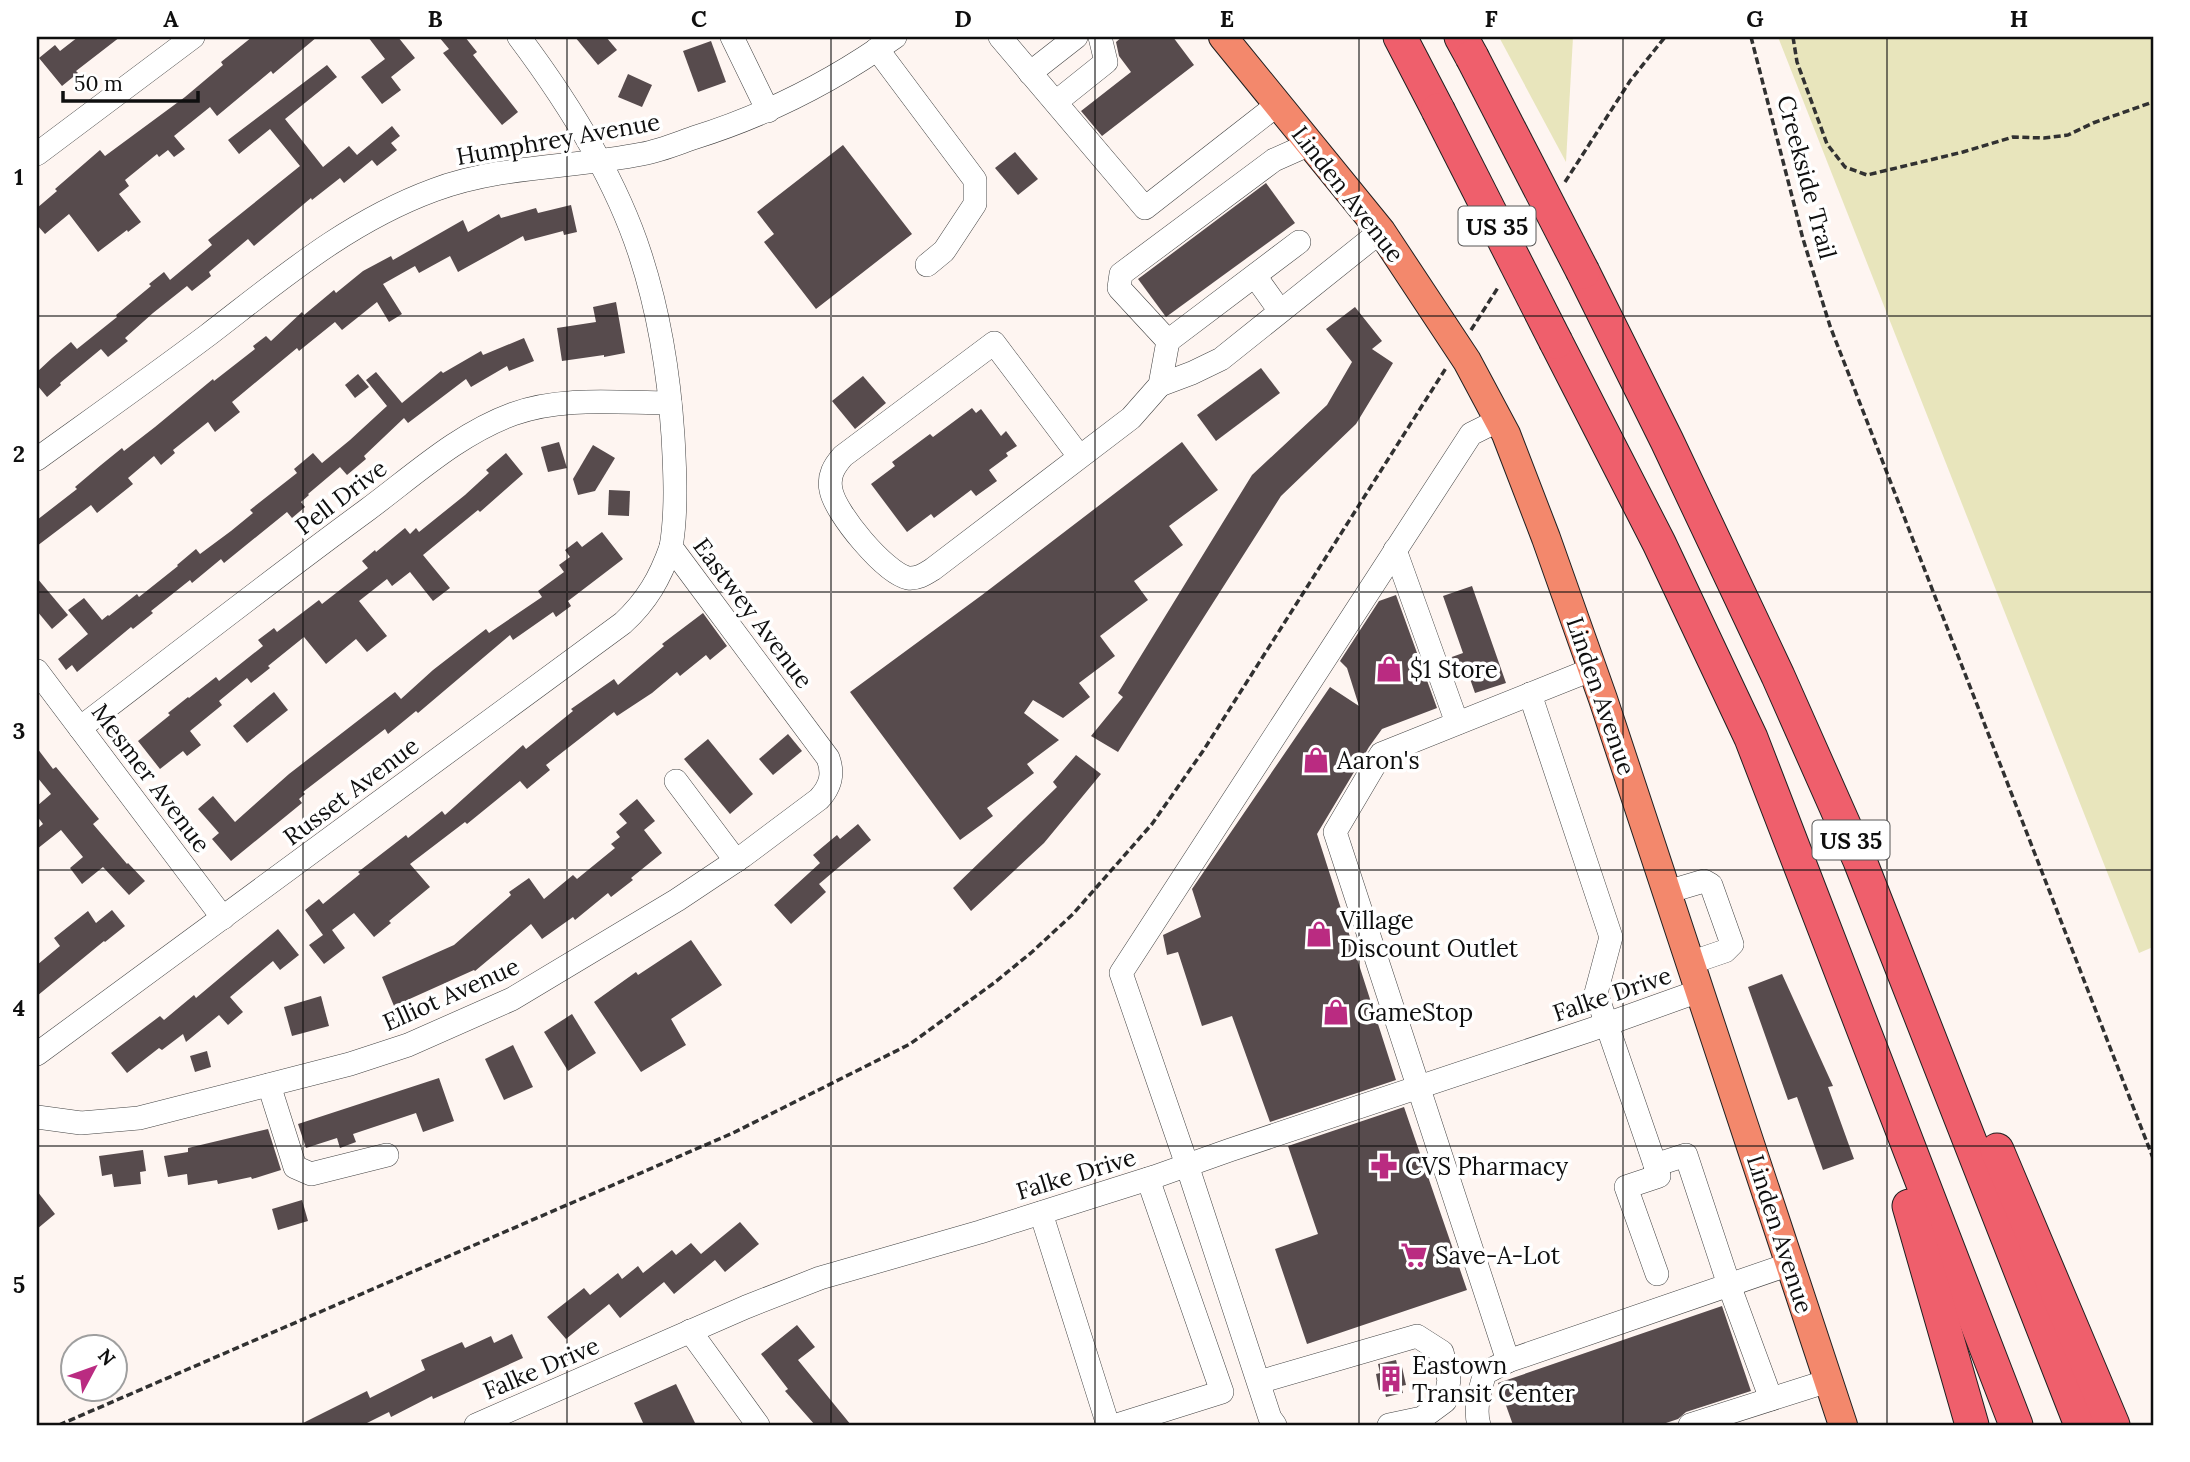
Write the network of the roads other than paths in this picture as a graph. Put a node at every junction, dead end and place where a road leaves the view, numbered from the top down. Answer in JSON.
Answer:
{"nodes":[{"id":1,"x":192,"y":37,"type":"edge"},
{"id":2,"x":519,"y":37,"type":"edge"},
{"id":3,"x":732,"y":37,"type":"edge"},
{"id":4,"x":1000,"y":37,"type":"edge"},
{"id":5,"x":1076,"y":37,"type":"edge"},
{"id":6,"x":1100,"y":37,"type":"edge"},
{"id":7,"x":1223,"y":37,"type":"edge"},
{"id":8,"x":1400,"y":37,"type":"edge"},
{"id":9,"x":886,"y":43,"type":"edge"},
{"id":10,"x":1467,"y":47,"type":"edge"},
{"id":11,"x":1030,"y":73,"type":"junction"},
{"id":12,"x":1056,"y":102,"type":"junction"},
{"id":13,"x":1277,"y":105,"type":"junction"},
{"id":14,"x":768,"y":111,"type":"junction"},
{"id":15,"x":1310,"y":144,"type":"junction"},
{"id":16,"x":1223,"y":148,"type":"junction"},
{"id":17,"x":37,"y":154,"type":"edge"},
{"id":18,"x":599,"y":161,"type":"junction"},
{"id":19,"x":1249,"y":178,"type":"junction"},
{"id":20,"x":1381,"y":232,"type":"junction"},
{"id":21,"x":1299,"y":242,"type":"dead end"},
{"id":22,"x":927,"y":265,"type":"dead end"},
{"id":23,"x":1255,"y":276,"type":"junction"},
{"id":24,"x":1280,"y":311,"type":"junction"},
{"id":25,"x":1168,"y":341,"type":"junction"},
{"id":26,"x":1160,"y":385,"type":"junction"},
{"id":27,"x":670,"y":402,"type":"junction"},
{"id":28,"x":1499,"y":420,"type":"junction"},
{"id":29,"x":1079,"y":456,"type":"junction"},
{"id":30,"x":37,"y":460,"type":"edge"},
{"id":31,"x":670,"y":547,"type":"junction"},
{"id":32,"x":1395,"y":550,"type":"junction"},
{"id":33,"x":1592,"y":668,"type":"junction"},
{"id":34,"x":37,"y":671,"type":"edge"},
{"id":35,"x":1530,"y":694,"type":"junction"},
{"id":36,"x":1457,"y":723,"type":"junction"},
{"id":37,"x":80,"y":728,"type":"junction"},
{"id":38,"x":677,"y":781,"type":"dead end"},
{"id":39,"x":831,"y":781,"type":"joint"},
{"id":40,"x":736,"y":860,"type":"junction"},
{"id":41,"x":1860,"y":861,"type":"junction"},
{"id":42,"x":1667,"y":892,"type":"junction"},
{"id":43,"x":223,"y":918,"type":"junction"},
{"id":44,"x":1690,"y":962,"type":"junction"},
{"id":45,"x":1699,"y":991,"type":"junction"},
{"id":46,"x":1606,"y":1025,"type":"junction"},
{"id":47,"x":1869,"y":1047,"type":"junction"},
{"id":48,"x":37,"y":1054,"type":"edge"},
{"id":49,"x":269,"y":1085,"type":"junction"},
{"id":50,"x":1418,"y":1088,"type":"junction"},
{"id":51,"x":37,"y":1117,"type":"edge"},
{"id":52,"x":387,"y":1155,"type":"dead end"},
{"id":53,"x":1187,"y":1165,"type":"junction"},
{"id":54,"x":1655,"y":1165,"type":"junction"},
{"id":55,"x":1148,"y":1179,"type":"junction"},
{"id":56,"x":1041,"y":1213,"type":"junction"},
{"id":57,"x":1790,"y":1264,"type":"junction"},
{"id":58,"x":1657,"y":1274,"type":"dead end"},
{"id":59,"x":1729,"y":1285,"type":"junction"},
{"id":60,"x":690,"y":1331,"type":"junction"},
{"id":61,"x":1508,"y":1361,"type":"junction"},
{"id":62,"x":1828,"y":1381,"type":"junction"},
{"id":63,"x":1259,"y":1382,"type":"junction"},
{"id":64,"x":1771,"y":1399,"type":"junction"},
{"id":65,"x":476,"y":1425,"type":"edge"},
{"id":66,"x":758,"y":1425,"type":"edge"},
{"id":67,"x":1108,"y":1425,"type":"edge"},
{"id":68,"x":1117,"y":1425,"type":"edge"},
{"id":69,"x":1275,"y":1425,"type":"edge"},
{"id":70,"x":1389,"y":1425,"type":"edge"},
{"id":71,"x":1479,"y":1425,"type":"edge"},
{"id":72,"x":1690,"y":1425,"type":"edge"},
{"id":73,"x":1843,"y":1425,"type":"edge"},
{"id":74,"x":1972,"y":1425,"type":"edge"},
{"id":75,"x":2015,"y":1425,"type":"edge"},
{"id":76,"x":2081,"y":1425,"type":"edge"},
{"id":77,"x":2113,"y":1425,"type":"edge"}],
"edges":[{"from":1,"to":17,"type":"street"},
{"from":2,"to":18,"type":"street","name":"Eastwey Avenue"},
{"from":3,"to":14,"type":"street"},
{"from":4,"to":11,"type":"street"},
{"from":5,"to":11,"type":"street"},
{"from":6,"to":12,"type":"street"},
{"from":7,"to":13,"type":"main road","name":"Linden Avenue"},
{"from":8,"to":47,"type":"highway","number":"US 35","bridge":true},
{"from":9,"to":14,"type":"street","name":"Humphrey Avenue"},
{"from":9,"to":22,"type":"street"},
{"from":10,"to":41,"type":"highway","number":"US 35","bridge":true},
{"from":11,"to":12,"type":"street"},
{"from":12,"to":16,"type":"street"},
{"from":13,"to":15,"type":"main road","name":"Linden Avenue"},
{"from":13,"to":16,"type":"street"},
{"from":14,"to":18,"type":"street","name":"Humphrey Avenue"},
{"from":15,"to":19,"type":"street"},
{"from":15,"to":20,"type":"main road","name":"Linden Avenue"},
{"from":16,"to":19,"type":"street"},
{"from":18,"to":27,"type":"street","name":"Eastwey Avenue"},
{"from":18,"to":30,"type":"street","name":"Humphrey Avenue"},
{"from":19,"to":25,"type":"street"},
{"from":20,"to":24,"type":"street"},
{"from":20,"to":28,"type":"main road","name":"Linden Avenue"},
{"from":21,"to":23,"type":"street"},
{"from":23,"to":24,"type":"street"},
{"from":23,"to":25,"type":"street"},
{"from":24,"to":26,"type":"street"},
{"from":25,"to":26,"type":"street"},
{"from":26,"to":29,"type":"street"},
{"from":27,"to":31,"type":"street","name":"Eastwey Avenue"},
{"from":27,"to":37,"type":"street","name":"Pell Drive"},
{"from":28,"to":32,"type":"street"},
{"from":28,"to":33,"type":"main road","name":"Linden Avenue"},
{"from":29,"to":29,"type":"street"},
{"from":31,"to":39,"type":"street","name":"Eastwey Avenue"},
{"from":31,"to":43,"type":"street","name":"Russet Avenue"},
{"from":32,"to":36,"type":"street"},
{"from":32,"to":53,"type":"street"},
{"from":33,"to":35,"type":"street"},
{"from":33,"to":42,"type":"main road","name":"Linden Avenue"},
{"from":34,"to":37,"type":"street","name":"Mesmer Avenue"},
{"from":35,"to":36,"type":"street"},
{"from":35,"to":46,"type":"street"},
{"from":36,"to":50,"type":"street"},
{"from":37,"to":43,"type":"street","name":"Mesmer Avenue"},
{"from":38,"to":40,"type":"street"},
{"from":39,"to":40,"type":"street","name":"Elliot Avenue"},
{"from":40,"to":49,"type":"street","name":"Elliot Avenue"},
{"from":41,"to":76,"type":"highway","number":"US 35"},
{"from":41,"to":77,"type":"highway"},
{"from":42,"to":44,"type":"main road","name":"Linden Avenue"},
{"from":42,"to":44,"type":"street"},
{"from":43,"to":48,"type":"street","name":"Russet Avenue"},
{"from":44,"to":45,"type":"main road","name":"Linden Avenue"},
{"from":45,"to":46,"type":"street","name":"Falke Drive"},
{"from":45,"to":57,"type":"main road","name":"Linden Avenue"},
{"from":46,"to":50,"type":"street","name":"Falke Drive"},
{"from":46,"to":54,"type":"street"},
{"from":47,"to":74,"type":"highway"},
{"from":47,"to":75,"type":"highway","number":"US 35"},
{"from":49,"to":51,"type":"street","name":"Elliot Avenue"},
{"from":49,"to":52,"type":"street"},
{"from":50,"to":53,"type":"street","name":"Falke Drive"},
{"from":50,"to":61,"type":"street"},
{"from":53,"to":55,"type":"street","name":"Falke Drive"},
{"from":53,"to":63,"type":"street"},
{"from":54,"to":58,"type":"street"},
{"from":54,"to":59,"type":"street"},
{"from":55,"to":56,"type":"street","name":"Falke Drive"},
{"from":55,"to":68,"type":"street"},
{"from":56,"to":60,"type":"street","name":"Falke Drive"},
{"from":56,"to":67,"type":"street"},
{"from":57,"to":59,"type":"street"},
{"from":57,"to":62,"type":"main road","name":"Linden Avenue"},
{"from":59,"to":61,"type":"street"},
{"from":59,"to":64,"type":"street"},
{"from":60,"to":65,"type":"street","name":"Falke Drive"},
{"from":60,"to":66,"type":"street"},
{"from":61,"to":71,"type":"street"},
{"from":62,"to":64,"type":"street"},
{"from":62,"to":73,"type":"main road","name":"Linden Avenue"},
{"from":63,"to":69,"type":"street"},
{"from":63,"to":70,"type":"street"},
{"from":64,"to":72,"type":"street"}]}
